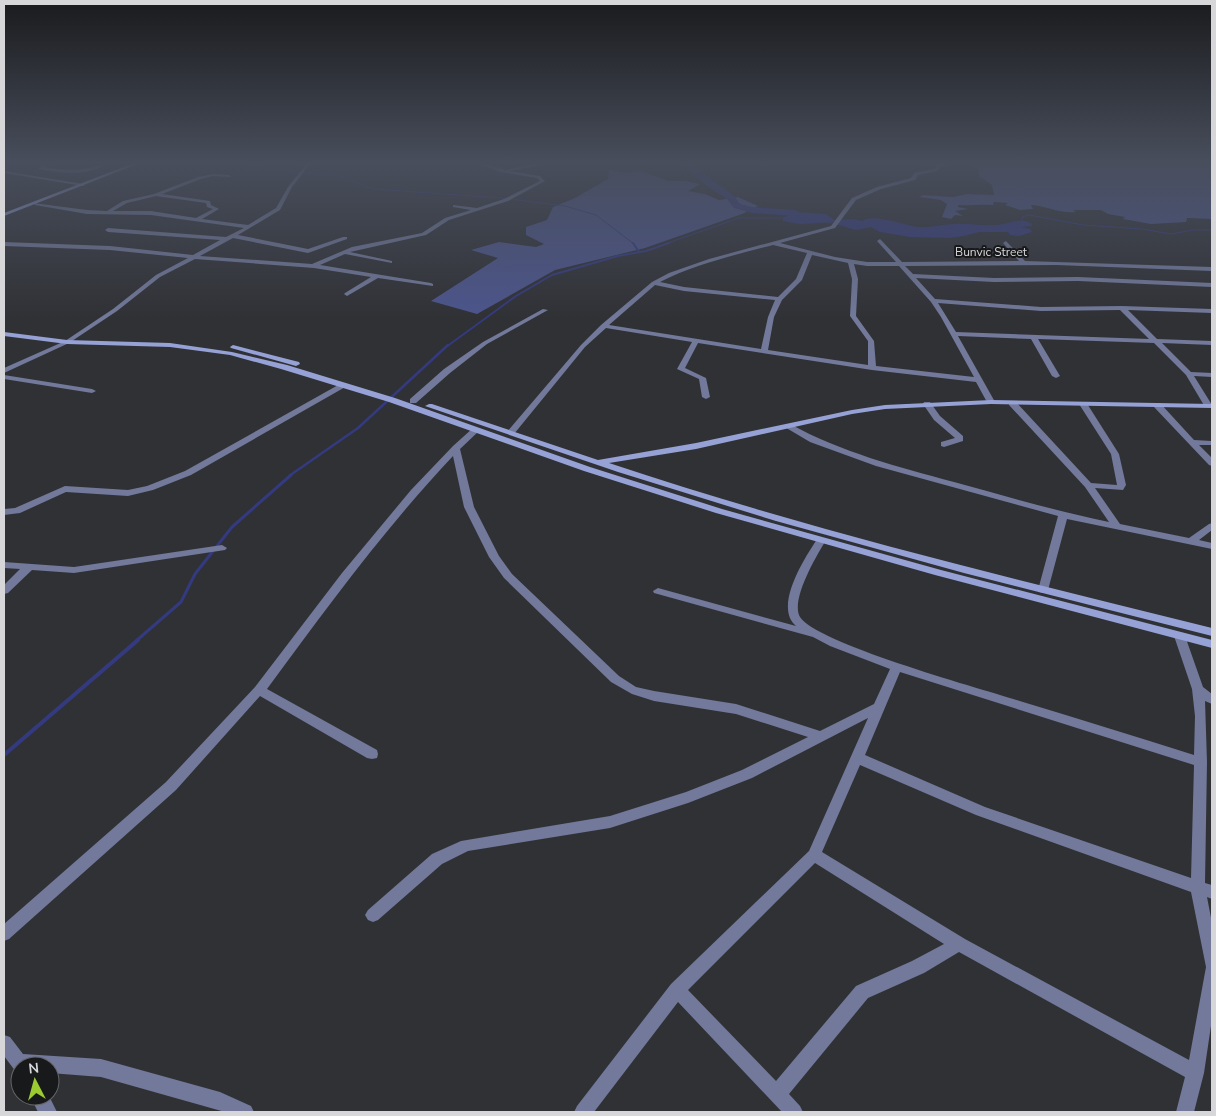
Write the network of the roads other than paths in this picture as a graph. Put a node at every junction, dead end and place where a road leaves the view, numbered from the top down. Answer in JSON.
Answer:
{"nodes":[{"id":1,"x":164,"y":215,"type":"edge"},
{"id":2,"x":206,"y":215,"type":"edge"},
{"id":3,"x":267,"y":215,"type":"edge"},
{"id":4,"x":459,"y":215,"type":"edge"},
{"id":5,"x":841,"y":215,"type":"edge"},
{"id":6,"x":196,"y":220,"type":"junction"},
{"id":7,"x":249,"y":227,"type":"junction"},
{"id":8,"x":108,"y":230,"type":"dead end"},
{"id":9,"x":229,"y":237,"type":"junction"},
{"id":10,"x":345,"y":238,"type":"dead end"},
{"id":11,"x":880,"y":240,"type":"dead end"},
{"id":12,"x":772,"y":243,"type":"junction"},
{"id":13,"x":1006,"y":243,"type":"dead end"},
{"id":14,"x":4,"y":244,"type":"edge"},
{"id":15,"x":344,"y":252,"type":"junction"},
{"id":16,"x":810,"y":253,"type":"junction"},
{"id":17,"x":192,"y":257,"type":"junction"},
{"id":18,"x":851,"y":262,"type":"junction"},
{"id":19,"x":1023,"y":263,"type":"junction"},
{"id":20,"x":899,"y":264,"type":"junction"},
{"id":21,"x":313,"y":266,"type":"junction"},
{"id":22,"x":381,"y":266,"type":"dead end"},
{"id":23,"x":1212,"y":269,"type":"edge"},
{"id":24,"x":372,"y":270,"type":"dead end"},
{"id":25,"x":987,"y":272,"type":"junction"},
{"id":26,"x":364,"y":274,"type":"junction"},
{"id":27,"x":377,"y":276,"type":"junction"},
{"id":28,"x":910,"y":276,"type":"junction"},
{"id":29,"x":654,"y":283,"type":"junction"},
{"id":30,"x":431,"y":285,"type":"dead end"},
{"id":31,"x":1212,"y":285,"type":"edge"},
{"id":32,"x":347,"y":294,"type":"dead end"},
{"id":33,"x":779,"y":299,"type":"junction"},
{"id":34,"x":933,"y":301,"type":"junction"},
{"id":35,"x":1122,"y":308,"type":"junction"},
{"id":36,"x":545,"y":310,"type":"dead end"},
{"id":37,"x":1212,"y":311,"type":"edge"},
{"id":38,"x":4,"y":326,"type":"edge"},
{"id":39,"x":603,"y":326,"type":"junction"},
{"id":40,"x":4,"y":334,"type":"edge"},
{"id":41,"x":954,"y":334,"type":"junction"},
{"id":42,"x":1033,"y":337,"type":"junction"},
{"id":43,"x":74,"y":338,"type":"junction"},
{"id":44,"x":696,"y":340,"type":"junction"},
{"id":45,"x":1153,"y":340,"type":"junction"},
{"id":46,"x":67,"y":342,"type":"junction"},
{"id":47,"x":1212,"y":343,"type":"edge"},
{"id":48,"x":764,"y":350,"type":"junction"},
{"id":49,"x":872,"y":368,"type":"junction"},
{"id":50,"x":5,"y":369,"type":"edge"},
{"id":51,"x":1189,"y":374,"type":"junction"},
{"id":52,"x":1212,"y":375,"type":"edge"},
{"id":53,"x":1056,"y":376,"type":"dead end"},
{"id":54,"x":4,"y":377,"type":"edge"},
{"id":55,"x":980,"y":380,"type":"junction"},
{"id":56,"x":342,"y":386,"type":"junction"},
{"id":57,"x":92,"y":391,"type":"dead end"},
{"id":58,"x":389,"y":396,"type":"junction"},
{"id":59,"x":706,"y":397,"type":"dead end"},
{"id":60,"x":412,"y":401,"type":"junction"},
{"id":61,"x":991,"y":402,"type":"junction"},
{"id":62,"x":1012,"y":402,"type":"junction"},
{"id":63,"x":927,"y":404,"type":"junction"},
{"id":64,"x":1083,"y":404,"type":"junction"},
{"id":65,"x":1157,"y":405,"type":"junction"},
{"id":66,"x":1210,"y":406,"type":"edge"},
{"id":67,"x":787,"y":426,"type":"junction"},
{"id":68,"x":476,"y":430,"type":"junction"},
{"id":69,"x":511,"y":432,"type":"junction"},
{"id":70,"x":1192,"y":442,"type":"junction"},
{"id":71,"x":1212,"y":443,"type":"edge"},
{"id":72,"x":944,"y":444,"type":"dead end"},
{"id":73,"x":456,"y":448,"type":"junction"},
{"id":74,"x":598,"y":462,"type":"junction"},
{"id":75,"x":1212,"y":463,"type":"edge"},
{"id":76,"x":588,"y":469,"type":"junction"},
{"id":77,"x":1088,"y":485,"type":"junction"},
{"id":78,"x":4,"y":512,"type":"edge"},
{"id":79,"x":1063,"y":515,"type":"junction"},
{"id":80,"x":1212,"y":526,"type":"edge"},
{"id":81,"x":1117,"y":527,"type":"junction"},
{"id":82,"x":821,"y":540,"type":"junction"},
{"id":83,"x":1205,"y":542,"type":"edge"},
{"id":84,"x":222,"y":548,"type":"dead end"},
{"id":85,"x":4,"y":564,"type":"edge"},
{"id":86,"x":29,"y":567,"type":"junction"},
{"id":87,"x":1043,"y":590,"type":"junction"},
{"id":88,"x":4,"y":591,"type":"edge"},
{"id":89,"x":658,"y":591,"type":"dead end"},
{"id":90,"x":1150,"y":618,"type":"junction"},
{"id":91,"x":1155,"y":629,"type":"junction"},
{"id":92,"x":1212,"y":632,"type":"edge"},
{"id":93,"x":1180,"y":636,"type":"junction"},
{"id":94,"x":820,"y":637,"type":"junction"},
{"id":95,"x":1212,"y":644,"type":"edge"},
{"id":96,"x":897,"y":667,"type":"junction"},
{"id":97,"x":259,"y":690,"type":"junction"},
{"id":98,"x":1198,"y":690,"type":"junction"},
{"id":99,"x":1212,"y":700,"type":"edge"},
{"id":100,"x":878,"y":708,"type":"junction"},
{"id":101,"x":821,"y":736,"type":"junction"},
{"id":102,"x":372,"y":754,"type":"dead end"},
{"id":103,"x":856,"y":757,"type":"junction"},
{"id":104,"x":1202,"y":762,"type":"junction"},
{"id":105,"x":814,"y":855,"type":"junction"},
{"id":106,"x":1198,"y":887,"type":"junction"},
{"id":107,"x":1212,"y":892,"type":"edge"},
{"id":108,"x":373,"y":915,"type":"dead end"},
{"id":109,"x":4,"y":934,"type":"edge"},
{"id":110,"x":959,"y":944,"type":"junction"},
{"id":111,"x":1212,"y":963,"type":"edge"},
{"id":112,"x":1212,"y":971,"type":"edge"},
{"id":113,"x":677,"y":990,"type":"junction"},
{"id":114,"x":4,"y":1043,"type":"edge"},
{"id":115,"x":15,"y":1056,"type":"edge"},
{"id":116,"x":60,"y":1066,"type":"edge"},
{"id":117,"x":1195,"y":1073,"type":"junction"},
{"id":118,"x":777,"y":1094,"type":"junction"},
{"id":119,"x":245,"y":1112,"type":"edge"},
{"id":120,"x":583,"y":1112,"type":"edge"},
{"id":121,"x":794,"y":1112,"type":"edge"},
{"id":122,"x":1186,"y":1112,"type":"edge"}],
"edges":[{"from":1,"to":6,"type":"street"},
{"from":2,"to":6,"type":"street"},
{"from":3,"to":7,"type":"street"},
{"from":4,"to":15,"type":"street"},
{"from":5,"to":12,"type":"street"},
{"from":6,"to":7,"type":"street"},
{"from":7,"to":9,"type":"street"},
{"from":8,"to":9,"type":"street"},
{"from":9,"to":10,"type":"street"},
{"from":9,"to":17,"type":"street"},
{"from":11,"to":20,"type":"street"},
{"from":12,"to":16,"type":"street","name":"Bunvic Street"},
{"from":12,"to":29,"type":"street"},
{"from":13,"to":19,"type":"street"},
{"from":14,"to":17,"type":"street"},
{"from":15,"to":21,"type":"street"},
{"from":15,"to":22,"type":"street"},
{"from":16,"to":18,"type":"street","name":"Bunvic Street"},
{"from":16,"to":33,"type":"street"},
{"from":17,"to":21,"type":"street"},
{"from":17,"to":43,"type":"street"},
{"from":18,"to":20,"type":"street","name":"Bunvic Street"},
{"from":18,"to":49,"type":"street"},
{"from":19,"to":23,"type":"street","name":"Bunvic Street"},
{"from":19,"to":25,"type":"street","name":"Bunvic Street"},
{"from":20,"to":25,"type":"street","name":"Bunvic Street"},
{"from":20,"to":28,"type":"street"},
{"from":21,"to":26,"type":"street"},
{"from":24,"to":26,"type":"street"},
{"from":25,"to":28,"type":"street"},
{"from":25,"to":31,"type":"street"},
{"from":26,"to":27,"type":"street"},
{"from":27,"to":30,"type":"street"},
{"from":27,"to":32,"type":"street"},
{"from":28,"to":34,"type":"street"},
{"from":29,"to":33,"type":"street"},
{"from":29,"to":39,"type":"street"},
{"from":33,"to":48,"type":"street"},
{"from":34,"to":35,"type":"street"},
{"from":34,"to":41,"type":"street"},
{"from":35,"to":37,"type":"street"},
{"from":35,"to":45,"type":"street"},
{"from":36,"to":60,"type":"street"},
{"from":38,"to":43,"type":"main road"},
{"from":39,"to":44,"type":"street"},
{"from":39,"to":69,"type":"street"},
{"from":40,"to":46,"type":"main road"},
{"from":41,"to":42,"type":"street"},
{"from":41,"to":55,"type":"street"},
{"from":42,"to":45,"type":"street"},
{"from":42,"to":53,"type":"street"},
{"from":43,"to":46,"type":"street"},
{"from":43,"to":58,"type":"main road"},
{"from":44,"to":48,"type":"street"},
{"from":44,"to":59,"type":"street"},
{"from":45,"to":47,"type":"street"},
{"from":45,"to":51,"type":"street"},
{"from":46,"to":50,"type":"street"},
{"from":46,"to":56,"type":"main road"},
{"from":48,"to":49,"type":"street"},
{"from":49,"to":55,"type":"street"},
{"from":51,"to":52,"type":"street"},
{"from":51,"to":66,"type":"street"},
{"from":54,"to":57,"type":"street"},
{"from":55,"to":61,"type":"street"},
{"from":56,"to":58,"type":"main road"},
{"from":56,"to":78,"type":"street"},
{"from":58,"to":60,"type":"main road"},
{"from":58,"to":68,"type":"main road"},
{"from":60,"to":69,"type":"main road"},
{"from":61,"to":62,"type":"main road"},
{"from":61,"to":63,"type":"main road"},
{"from":62,"to":64,"type":"main road"},
{"from":62,"to":77,"type":"street"},
{"from":63,"to":67,"type":"main road"},
{"from":63,"to":72,"type":"street"},
{"from":64,"to":65,"type":"main road"},
{"from":64,"to":77,"type":"street"},
{"from":65,"to":66,"type":"main road"},
{"from":65,"to":70,"type":"street"},
{"from":67,"to":74,"type":"main road"},
{"from":67,"to":79,"type":"street"},
{"from":68,"to":73,"type":"street"},
{"from":68,"to":76,"type":"main road"},
{"from":69,"to":74,"type":"main road"},
{"from":70,"to":71,"type":"street"},
{"from":70,"to":75,"type":"street"},
{"from":73,"to":97,"type":"street"},
{"from":73,"to":101,"type":"street"},
{"from":74,"to":76,"type":"main road"},
{"from":74,"to":87,"type":"main road"},
{"from":76,"to":82,"type":"main road"},
{"from":77,"to":81,"type":"street"},
{"from":79,"to":81,"type":"street"},
{"from":79,"to":87,"type":"street"},
{"from":80,"to":83,"type":"street"},
{"from":81,"to":83,"type":"street"},
{"from":82,"to":91,"type":"main road"},
{"from":82,"to":94,"type":"street"},
{"from":84,"to":86,"type":"street"},
{"from":85,"to":86,"type":"street"},
{"from":86,"to":88,"type":"street"},
{"from":87,"to":90,"type":"main road"},
{"from":89,"to":94,"type":"street"},
{"from":90,"to":91,"type":"main road"},
{"from":90,"to":92,"type":"main road"},
{"from":91,"to":93,"type":"main road"},
{"from":93,"to":95,"type":"main road"},
{"from":93,"to":98,"type":"street"},
{"from":94,"to":96,"type":"street"},
{"from":96,"to":100,"type":"street"},
{"from":96,"to":104,"type":"street"},
{"from":97,"to":102,"type":"street"},
{"from":97,"to":109,"type":"street"},
{"from":98,"to":99,"type":"street"},
{"from":98,"to":104,"type":"street"},
{"from":100,"to":101,"type":"street"},
{"from":100,"to":103,"type":"street"},
{"from":101,"to":108,"type":"street"},
{"from":103,"to":105,"type":"street"},
{"from":103,"to":106,"type":"street"},
{"from":104,"to":106,"type":"street"},
{"from":105,"to":110,"type":"street"},
{"from":105,"to":113,"type":"street"},
{"from":106,"to":107,"type":"street"},
{"from":106,"to":111,"type":"street"},
{"from":110,"to":117,"type":"street"},
{"from":110,"to":118,"type":"street"},
{"from":112,"to":117,"type":"street"},
{"from":113,"to":118,"type":"street"},
{"from":113,"to":120,"type":"street"},
{"from":114,"to":115,"type":"street"},
{"from":116,"to":119,"type":"street"},
{"from":117,"to":122,"type":"street"},
{"from":118,"to":121,"type":"street"}]}
